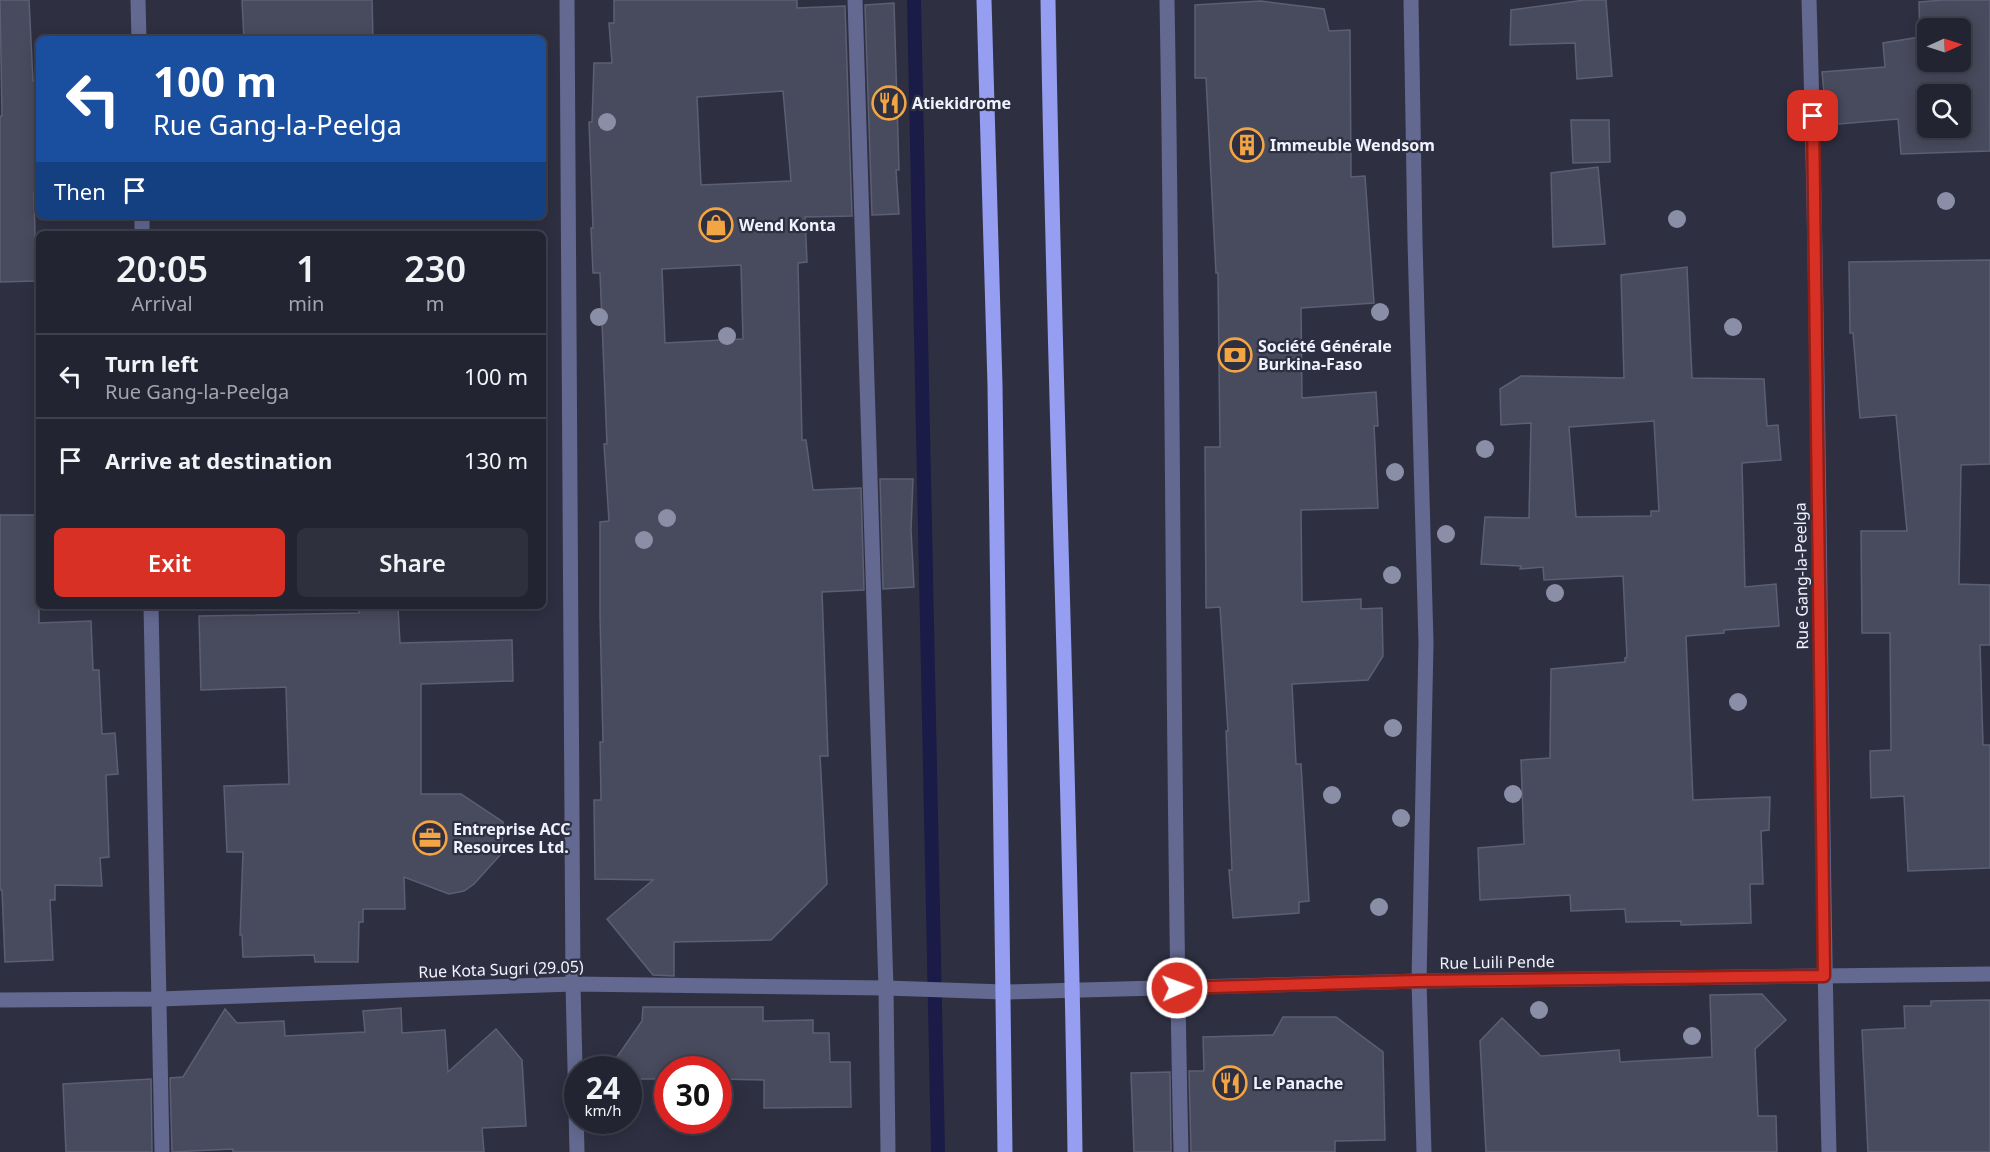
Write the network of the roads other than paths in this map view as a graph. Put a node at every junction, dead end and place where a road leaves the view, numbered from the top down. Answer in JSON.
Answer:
{"nodes":[{"id":1,"x":138,"y":0,"type":"edge"},
{"id":2,"x":567,"y":0,"type":"edge"},
{"id":3,"x":855,"y":0,"type":"edge"},
{"id":4,"x":984,"y":0,"type":"edge"},
{"id":5,"x":1048,"y":0,"type":"edge"},
{"id":6,"x":1167,"y":0,"type":"edge"},
{"id":7,"x":1411,"y":0,"type":"edge"},
{"id":8,"x":1809,"y":0,"type":"edge"},
{"id":9,"x":139,"y":36,"type":"edge"},
{"id":10,"x":151,"y":609,"type":"edge"},
{"id":11,"x":1990,"y":974,"type":"edge"},
{"id":12,"x":1824,"y":976,"type":"junction"},
{"id":13,"x":1419,"y":981,"type":"junction"},
{"id":14,"x":573,"y":984,"type":"junction"},
{"id":15,"x":886,"y":988,"type":"junction"},
{"id":16,"x":1177,"y":988,"type":"junction"},
{"id":17,"x":1073,"y":990,"type":"junction"},
{"id":18,"x":1004,"y":992,"type":"junction"},
{"id":19,"x":160,"y":999,"type":"junction"},
{"id":20,"x":0,"y":1000,"type":"edge"},
{"id":21,"x":162,"y":1152,"type":"edge"},
{"id":22,"x":577,"y":1152,"type":"edge"},
{"id":23,"x":888,"y":1152,"type":"edge"},
{"id":24,"x":1005,"y":1152,"type":"edge"},
{"id":25,"x":1076,"y":1152,"type":"edge"},
{"id":26,"x":1181,"y":1152,"type":"edge"},
{"id":27,"x":1424,"y":1152,"type":"edge"},
{"id":28,"x":1829,"y":1152,"type":"edge"}],
"edges":[{"from":1,"to":9,"type":"street"},
{"from":2,"to":14,"type":"street"},
{"from":3,"to":15,"type":"street"},
{"from":4,"to":18,"type":"main road"},
{"from":5,"to":17,"type":"main road"},
{"from":6,"to":16,"type":"street"},
{"from":7,"to":13,"type":"street"},
{"from":8,"to":12,"type":"street","name":"Rue Gang-la-Peelga"},
{"from":10,"to":19,"type":"street"},
{"from":11,"to":12,"type":"street","name":"Rue Luili Pende"},
{"from":12,"to":13,"type":"street","name":"Rue Luili Pende"},
{"from":12,"to":28,"type":"street","name":"Rue Gang-la-Peelga"},
{"from":13,"to":16,"type":"street","name":"Rue Luili Pende"},
{"from":13,"to":27,"type":"street"},
{"from":14,"to":15,"type":"street","name":"Rue Kota Sugri (29.05)"},
{"from":14,"to":19,"type":"street","name":"Rue Kota Sugri (29.05)"},
{"from":14,"to":22,"type":"street"},
{"from":15,"to":18,"type":"street","name":"Rue Kota Sugri (29.05)"},
{"from":15,"to":23,"type":"street"},
{"from":16,"to":17,"type":"street","name":"Rue Luili Pende"},
{"from":16,"to":26,"type":"street"},
{"from":17,"to":18,"type":"street","name":"Rue Luili Pende"},
{"from":17,"to":25,"type":"main road"},
{"from":18,"to":24,"type":"main road"},
{"from":19,"to":20,"type":"street","name":"Rue Kota Sugri (29.05)"},
{"from":19,"to":21,"type":"street"}]}
